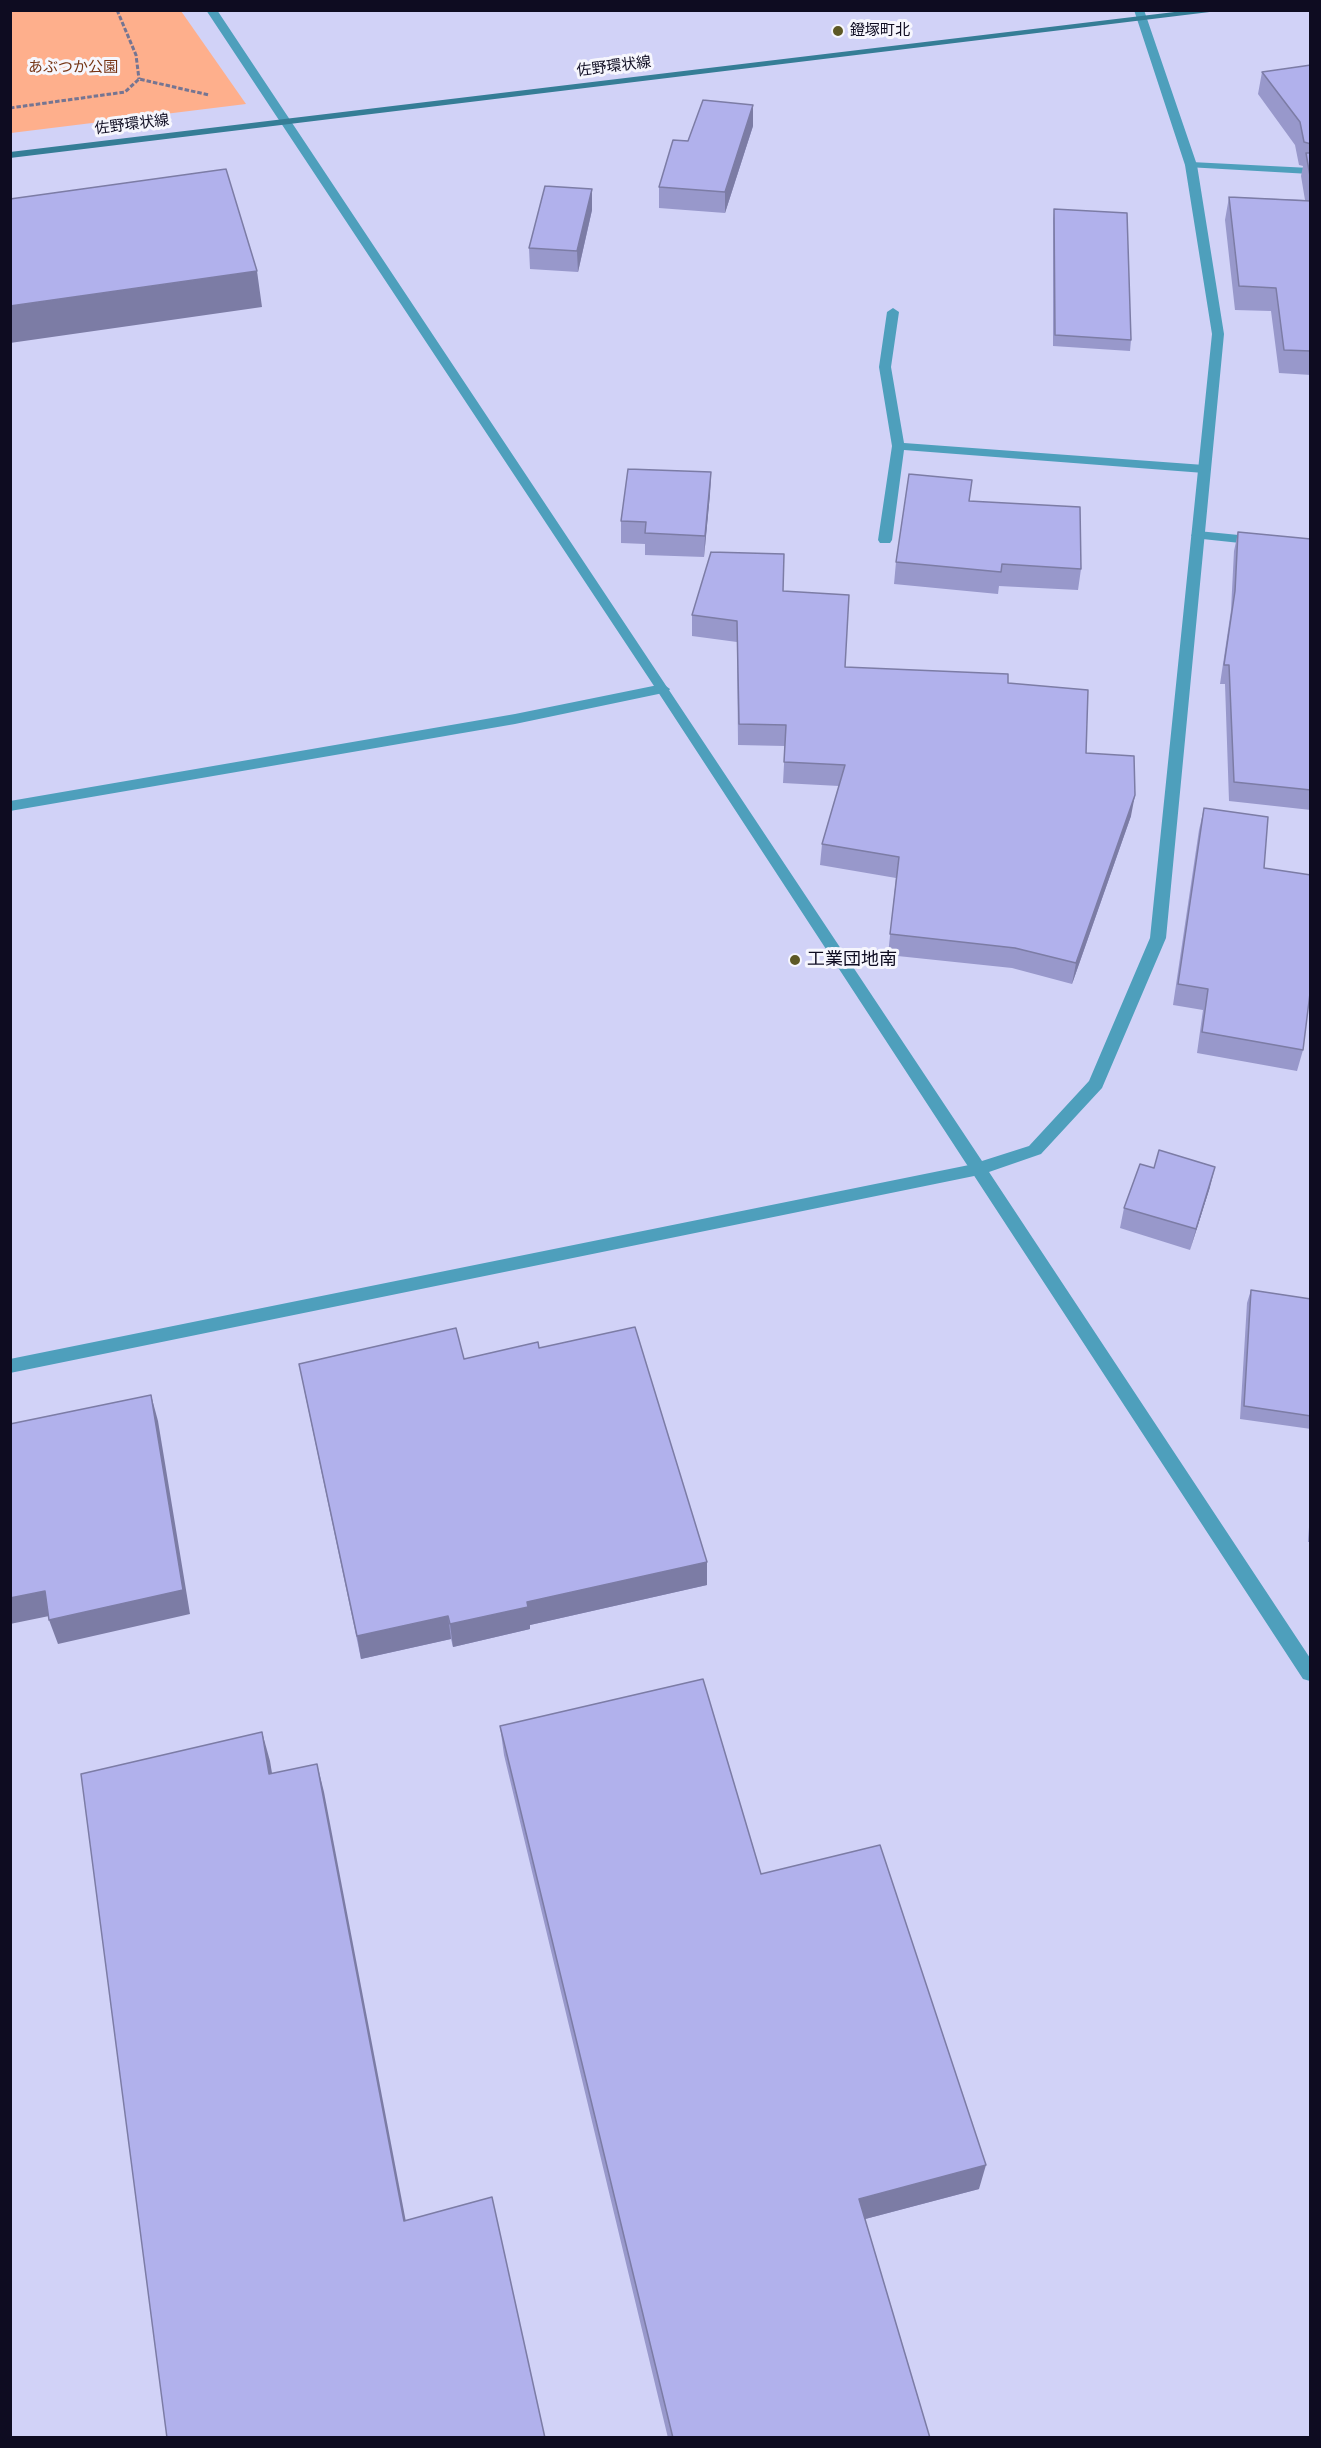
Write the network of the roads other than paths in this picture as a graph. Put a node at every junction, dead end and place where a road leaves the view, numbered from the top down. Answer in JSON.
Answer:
{"nodes":[{"id":1,"x":211,"y":10,"type":"edge"},
{"id":2,"x":1221,"y":10,"type":"edge"},
{"id":3,"x":1142,"y":15,"type":"edge"},
{"id":4,"x":285,"y":121,"type":"junction"},
{"id":5,"x":10,"y":155,"type":"edge"},
{"id":6,"x":1191,"y":165,"type":"junction"},
{"id":7,"x":1311,"y":171,"type":"edge"},
{"id":8,"x":893,"y":312,"type":"dead end"},
{"id":9,"x":898,"y":446,"type":"junction"},
{"id":10,"x":1204,"y":468,"type":"junction"},
{"id":11,"x":1198,"y":535,"type":"junction"},
{"id":12,"x":885,"y":540,"type":"dead end"},
{"id":13,"x":1277,"y":543,"type":"edge"},
{"id":14,"x":663,"y":689,"type":"junction"},
{"id":15,"x":10,"y":806,"type":"edge"},
{"id":16,"x":979,"y":1168,"type":"junction"},
{"id":17,"x":10,"y":1366,"type":"edge"},
{"id":18,"x":1311,"y":1673,"type":"edge"}],
"edges":[{"from":1,"to":4,"type":"street"},
{"from":2,"to":3,"type":"main road","name":"佐野環状線"},
{"from":3,"to":4,"type":"main road","name":"佐野環状線"},
{"from":3,"to":6,"type":"street"},
{"from":4,"to":5,"type":"main road","name":"佐野環状線"},
{"from":4,"to":14,"type":"street"},
{"from":6,"to":7,"type":"street"},
{"from":6,"to":10,"type":"street"},
{"from":8,"to":9,"type":"street"},
{"from":9,"to":10,"type":"street"},
{"from":9,"to":12,"type":"street"},
{"from":10,"to":11,"type":"street"},
{"from":11,"to":13,"type":"street"},
{"from":11,"to":16,"type":"street"},
{"from":14,"to":15,"type":"street"},
{"from":14,"to":16,"type":"street"},
{"from":16,"to":17,"type":"street"},
{"from":16,"to":18,"type":"street"}]}
